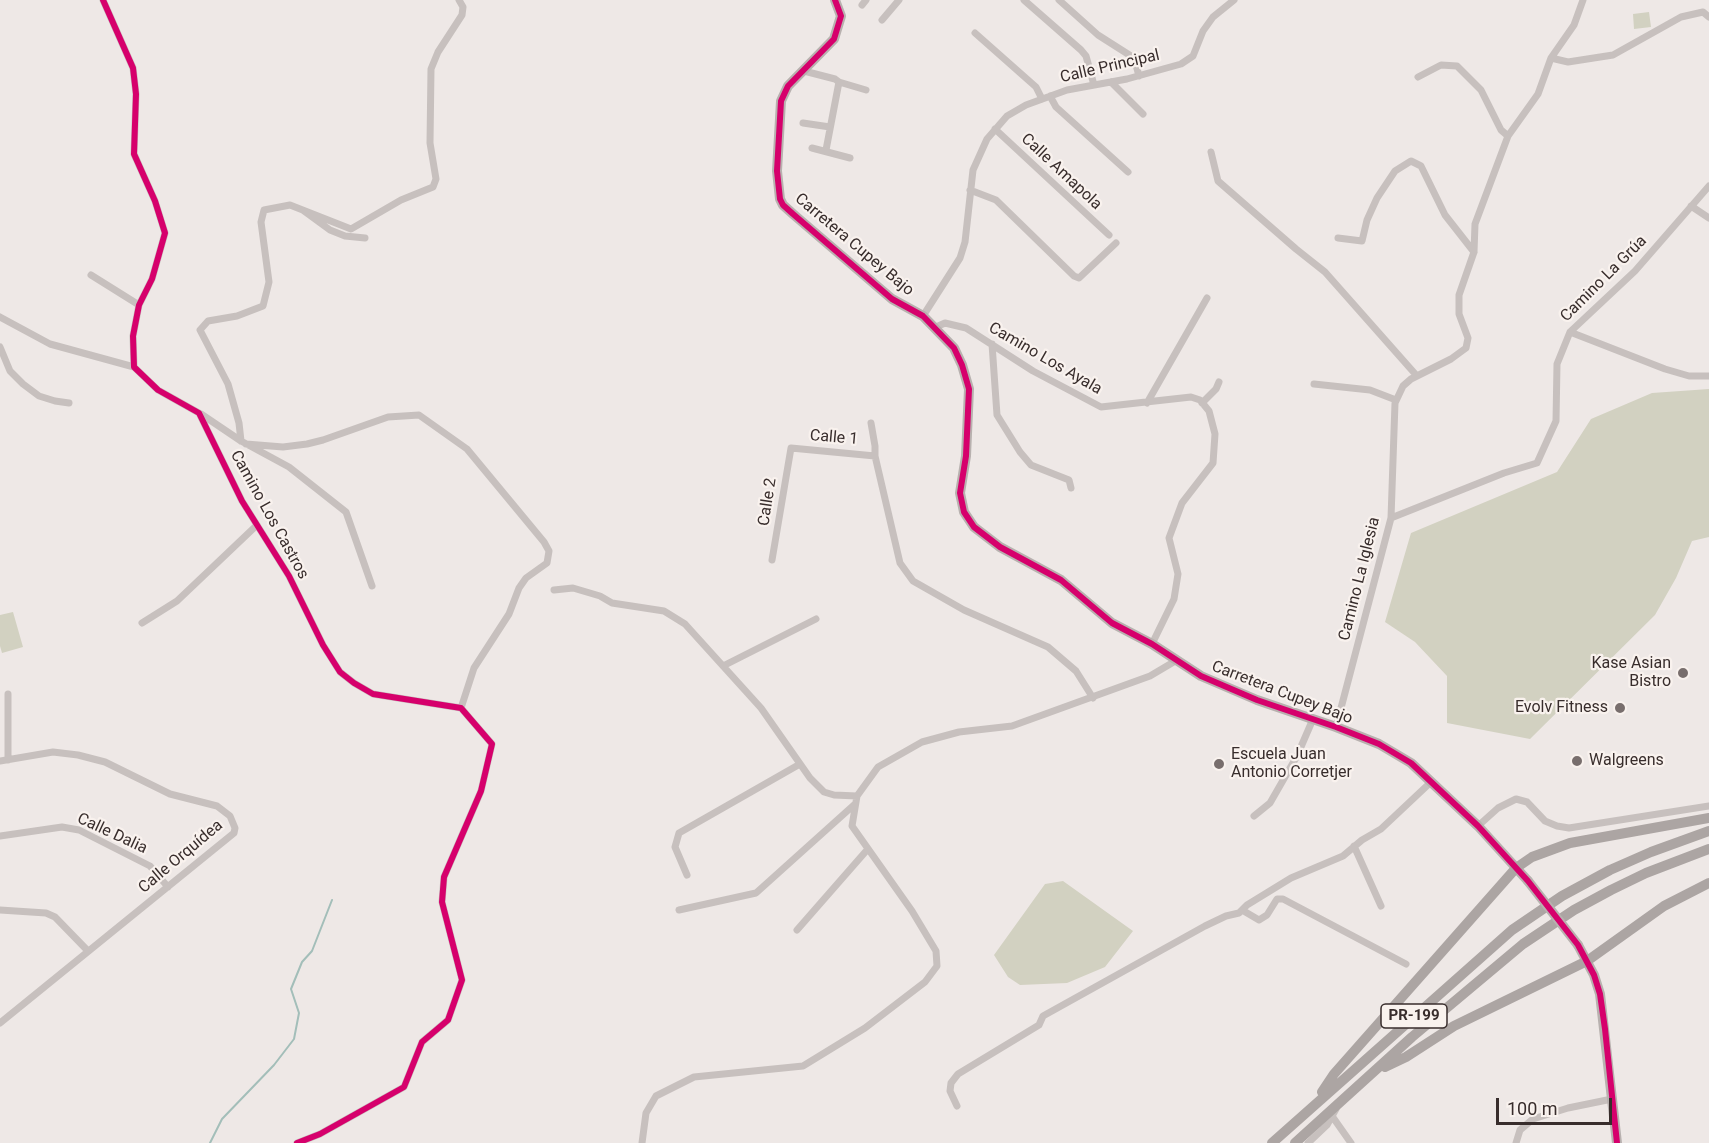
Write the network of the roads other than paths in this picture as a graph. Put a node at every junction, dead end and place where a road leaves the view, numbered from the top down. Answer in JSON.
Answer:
{"nodes":[{"id":1,"x":103,"y":0,"type":"edge"},
{"id":2,"x":459,"y":0,"type":"edge"},
{"id":3,"x":835,"y":0,"type":"edge"},
{"id":4,"x":898,"y":0,"type":"edge"},
{"id":5,"x":1024,"y":0,"type":"edge"},
{"id":6,"x":1059,"y":0,"type":"edge"},
{"id":7,"x":1234,"y":0,"type":"edge"},
{"id":8,"x":1583,"y":0,"type":"edge"},
{"id":9,"x":1709,"y":17,"type":"edge"},
{"id":10,"x":882,"y":20,"type":"dead end"},
{"id":11,"x":975,"y":33,"type":"dead end"},
{"id":12,"x":1551,"y":58,"type":"junction"},
{"id":13,"x":804,"y":71,"type":"junction"},
{"id":14,"x":1139,"y":76,"type":"junction"},
{"id":15,"x":1418,"y":77,"type":"dead end"},
{"id":16,"x":838,"y":82,"type":"junction"},
{"id":17,"x":1111,"y":82,"type":"junction"},
{"id":18,"x":1094,"y":85,"type":"junction"},
{"id":19,"x":866,"y":90,"type":"dead end"},
{"id":20,"x":1050,"y":96,"type":"junction"},
{"id":21,"x":1042,"y":99,"type":"junction"},
{"id":22,"x":1143,"y":114,"type":"dead end"},
{"id":23,"x":802,"y":123,"type":"dead end"},
{"id":24,"x":830,"y":127,"type":"junction"},
{"id":25,"x":995,"y":129,"type":"junction"},
{"id":26,"x":1508,"y":136,"type":"junction"},
{"id":27,"x":812,"y":148,"type":"dead end"},
{"id":28,"x":826,"y":150,"type":"junction"},
{"id":29,"x":1211,"y":152,"type":"dead end"},
{"id":30,"x":850,"y":158,"type":"dead end"},
{"id":31,"x":1128,"y":172,"type":"dead end"},
{"id":32,"x":1709,"y":186,"type":"edge"},
{"id":33,"x":970,"y":190,"type":"junction"},
{"id":34,"x":1691,"y":206,"type":"junction"},
{"id":35,"x":300,"y":208,"type":"junction"},
{"id":36,"x":1709,"y":218,"type":"edge"},
{"id":37,"x":1109,"y":235,"type":"dead end"},
{"id":38,"x":365,"y":238,"type":"dead end"},
{"id":39,"x":1338,"y":238,"type":"dead end"},
{"id":40,"x":1116,"y":243,"type":"dead end"},
{"id":41,"x":1474,"y":252,"type":"junction"},
{"id":42,"x":91,"y":275,"type":"dead end"},
{"id":43,"x":1207,"y":298,"type":"dead end"},
{"id":44,"x":139,"y":305,"type":"junction"},
{"id":45,"x":923,"y":316,"type":"junction"},
{"id":46,"x":0,"y":317,"type":"edge"},
{"id":47,"x":936,"y":327,"type":"junction"},
{"id":48,"x":1570,"y":332,"type":"junction"},
{"id":49,"x":992,"y":344,"type":"junction"},
{"id":50,"x":0,"y":347,"type":"edge"},
{"id":51,"x":134,"y":367,"type":"junction"},
{"id":52,"x":1418,"y":376,"type":"junction"},
{"id":53,"x":1709,"y":376,"type":"edge"},
{"id":54,"x":1219,"y":382,"type":"dead end"},
{"id":55,"x":1314,"y":384,"type":"dead end"},
{"id":56,"x":1396,"y":400,"type":"junction"},
{"id":57,"x":69,"y":403,"type":"dead end"},
{"id":58,"x":1147,"y":403,"type":"junction"},
{"id":59,"x":1202,"y":403,"type":"junction"},
{"id":60,"x":199,"y":413,"type":"junction"},
{"id":61,"x":871,"y":423,"type":"dead end"},
{"id":62,"x":243,"y":442,"type":"junction"},
{"id":63,"x":791,"y":448,"type":"joint"},
{"id":64,"x":875,"y":456,"type":"junction"},
{"id":65,"x":1071,"y":488,"type":"dead end"},
{"id":66,"x":1391,"y":518,"type":"junction"},
{"id":67,"x":257,"y":525,"type":"junction"},
{"id":68,"x":772,"y":560,"type":"dead end"},
{"id":69,"x":372,"y":585,"type":"dead end"},
{"id":70,"x":554,"y":590,"type":"dead end"},
{"id":71,"x":816,"y":619,"type":"dead end"},
{"id":72,"x":142,"y":623,"type":"dead end"},
{"id":73,"x":1152,"y":644,"type":"junction"},
{"id":74,"x":1177,"y":660,"type":"junction"},
{"id":75,"x":723,"y":666,"type":"junction"},
{"id":76,"x":8,"y":694,"type":"dead end"},
{"id":77,"x":1093,"y":698,"type":"junction"},
{"id":78,"x":461,"y":708,"type":"junction"},
{"id":79,"x":1313,"y":719,"type":"junction"},
{"id":80,"x":1336,"y":727,"type":"junction"},
{"id":81,"x":4,"y":761,"type":"edge"},
{"id":82,"x":800,"y":764,"type":"junction"},
{"id":83,"x":1431,"y":782,"type":"junction"},
{"id":84,"x":857,"y":795,"type":"junction"},
{"id":85,"x":855,"y":804,"type":"junction"},
{"id":86,"x":1709,"y":806,"type":"edge"},
{"id":87,"x":1254,"y":816,"type":"dead end"},
{"id":88,"x":1709,"y":818,"type":"edge"},
{"id":89,"x":1478,"y":826,"type":"junction"},
{"id":90,"x":1709,"y":831,"type":"edge"},
{"id":91,"x":0,"y":836,"type":"edge"},
{"id":92,"x":1354,"y":846,"type":"junction"},
{"id":93,"x":1709,"y":849,"type":"edge"},
{"id":94,"x":867,"y":850,"type":"junction"},
{"id":95,"x":1516,"y":868,"type":"junction"},
{"id":96,"x":687,"y":875,"type":"dead end"},
{"id":97,"x":1709,"y":883,"type":"edge"},
{"id":98,"x":168,"y":887,"type":"junction"},
{"id":99,"x":1381,"y":906,"type":"dead end"},
{"id":100,"x":0,"y":910,"type":"edge"},
{"id":101,"x":679,"y":910,"type":"dead end"},
{"id":102,"x":1242,"y":910,"type":"junction"},
{"id":103,"x":797,"y":930,"type":"dead end"},
{"id":104,"x":88,"y":951,"type":"junction"},
{"id":105,"x":1587,"y":961,"type":"junction"},
{"id":106,"x":1406,"y":964,"type":"dead end"},
{"id":107,"x":0,"y":1023,"type":"edge"},
{"id":108,"x":1374,"y":1072,"type":"junction"},
{"id":109,"x":1612,"y":1099,"type":"junction"},
{"id":110,"x":1315,"y":1104,"type":"junction"},
{"id":111,"x":1339,"y":1104,"type":"junction"},
{"id":112,"x":957,"y":1106,"type":"dead end"},
{"id":113,"x":1332,"y":1116,"type":"junction"},
{"id":114,"x":297,"y":1143,"type":"edge"},
{"id":115,"x":642,"y":1143,"type":"edge"},
{"id":116,"x":1272,"y":1143,"type":"edge"},
{"id":117,"x":1295,"y":1143,"type":"edge"},
{"id":118,"x":1308,"y":1143,"type":"edge"},
{"id":119,"x":1351,"y":1143,"type":"edge"},
{"id":120,"x":1516,"y":1143,"type":"edge"},
{"id":121,"x":1617,"y":1143,"type":"edge"}],
"edges":[{"from":1,"to":44,"type":"street"},
{"from":2,"to":35,"type":"street"},
{"from":3,"to":13,"type":"street","name":"Carretera Cupey Bajo"},
{"from":4,"to":10,"type":"street"},
{"from":5,"to":18,"type":"street"},
{"from":6,"to":14,"type":"street"},
{"from":7,"to":14,"type":"street","name":"Calle Principal"},
{"from":8,"to":12,"type":"street"},
{"from":9,"to":12,"type":"street"},
{"from":11,"to":21,"type":"street"},
{"from":12,"to":26,"type":"street"},
{"from":13,"to":16,"type":"street"},
{"from":13,"to":45,"type":"street","name":"Carretera Cupey Bajo"},
{"from":14,"to":17,"type":"street","name":"Calle Principal"},
{"from":15,"to":26,"type":"street"},
{"from":16,"to":19,"type":"street"},
{"from":16,"to":24,"type":"street"},
{"from":17,"to":18,"type":"street","name":"Calle Principal"},
{"from":17,"to":22,"type":"street"},
{"from":18,"to":20,"type":"street","name":"Calle Principal"},
{"from":20,"to":21,"type":"street","name":"Calle Principal"},
{"from":20,"to":31,"type":"street"},
{"from":21,"to":25,"type":"street","name":"Calle Principal"},
{"from":23,"to":24,"type":"street"},
{"from":24,"to":28,"type":"street"},
{"from":25,"to":33,"type":"street","name":"Calle Principal"},
{"from":25,"to":37,"type":"street","name":"Calle Amapola"},
{"from":26,"to":41,"type":"street"},
{"from":27,"to":28,"type":"street"},
{"from":28,"to":30,"type":"street"},
{"from":29,"to":52,"type":"street"},
{"from":32,"to":34,"type":"street","name":"Camino La Grúa"},
{"from":33,"to":40,"type":"street"},
{"from":33,"to":45,"type":"street","name":"Calle Principal"},
{"from":34,"to":36,"type":"street"},
{"from":34,"to":48,"type":"street","name":"Camino La Grúa"},
{"from":35,"to":38,"type":"street"},
{"from":35,"to":62,"type":"street"},
{"from":39,"to":41,"type":"street"},
{"from":41,"to":52,"type":"street"},
{"from":42,"to":44,"type":"street"},
{"from":43,"to":58,"type":"street"},
{"from":44,"to":51,"type":"street"},
{"from":45,"to":47,"type":"street","name":"Carretera Cupey Bajo"},
{"from":46,"to":51,"type":"street"},
{"from":47,"to":49,"type":"street","name":"Camino Los Ayala"},
{"from":47,"to":73,"type":"street","name":"Carretera Cupey Bajo"},
{"from":48,"to":53,"type":"street"},
{"from":48,"to":66,"type":"street","name":"Camino La Grúa"},
{"from":49,"to":58,"type":"street","name":"Camino Los Ayala"},
{"from":49,"to":65,"type":"street"},
{"from":50,"to":57,"type":"street"},
{"from":51,"to":60,"type":"street"},
{"from":52,"to":56,"type":"street"},
{"from":54,"to":59,"type":"street"},
{"from":55,"to":56,"type":"street"},
{"from":56,"to":66,"type":"street","name":"Camino La Iglesia"},
{"from":58,"to":59,"type":"street","name":"Camino Los Ayala"},
{"from":59,"to":73,"type":"street"},
{"from":60,"to":62,"type":"street"},
{"from":60,"to":67,"type":"street","name":"Camino Los Castros"},
{"from":61,"to":64,"type":"street"},
{"from":62,"to":69,"type":"street"},
{"from":62,"to":78,"type":"street"},
{"from":63,"to":64,"type":"street","name":"Calle 1"},
{"from":63,"to":68,"type":"street","name":"Calle 2"},
{"from":64,"to":77,"type":"street"},
{"from":66,"to":80,"type":"street","name":"Camino La Iglesia"},
{"from":67,"to":72,"type":"street"},
{"from":67,"to":78,"type":"street","name":"Camino Los Castros"},
{"from":70,"to":75,"type":"street"},
{"from":71,"to":75,"type":"street"},
{"from":73,"to":74,"type":"street","name":"Carretera Cupey Bajo"},
{"from":74,"to":77,"type":"street"},
{"from":74,"to":79,"type":"street","name":"Carretera Cupey Bajo"},
{"from":75,"to":82,"type":"street"},
{"from":76,"to":81,"type":"street"},
{"from":77,"to":84,"type":"street"},
{"from":78,"to":114,"type":"street"},
{"from":79,"to":80,"type":"street","name":"Carretera Cupey Bajo"},
{"from":79,"to":87,"type":"street"},
{"from":80,"to":83,"type":"street","name":"Carretera Cupey Bajo"},
{"from":81,"to":98,"type":"street","name":"Calle Orquídea"},
{"from":82,"to":84,"type":"street"},
{"from":82,"to":96,"type":"street"},
{"from":83,"to":89,"type":"street","name":"Carretera Cupey Bajo"},
{"from":83,"to":92,"type":"street"},
{"from":84,"to":85,"type":"street"},
{"from":85,"to":94,"type":"street"},
{"from":85,"to":101,"type":"street"},
{"from":86,"to":89,"type":"street"},
{"from":88,"to":95,"type":"main road"},
{"from":89,"to":95,"type":"street","name":"Carretera Cupey Bajo"},
{"from":90,"to":110,"type":"main road","number":"PR-199"},
{"from":91,"to":98,"type":"street","name":"Calle Dalia"},
{"from":92,"to":99,"type":"street"},
{"from":92,"to":102,"type":"street"},
{"from":93,"to":108,"type":"main road","number":"PR-199"},
{"from":94,"to":103,"type":"street"},
{"from":94,"to":115,"type":"street"},
{"from":95,"to":105,"type":"street","name":"Carretera Cupey Bajo","bridge":true},
{"from":95,"to":110,"type":"main road"},
{"from":97,"to":105,"type":"main road"},
{"from":98,"to":104,"type":"street","name":"Calle Orquídea"},
{"from":100,"to":104,"type":"street"},
{"from":102,"to":106,"type":"street"},
{"from":102,"to":112,"type":"street"},
{"from":104,"to":107,"type":"street","name":"Calle Orquídea"},
{"from":105,"to":108,"type":"main road"},
{"from":105,"to":109,"type":"street","name":"Carretera Cupey Bajo"},
{"from":108,"to":111,"type":"main road","number":"PR-199"},
{"from":109,"to":120,"type":"street"},
{"from":109,"to":121,"type":"street","name":"Carretera Cupey Bajo"},
{"from":110,"to":116,"type":"main road","number":"PR-199"},
{"from":111,"to":113,"type":"street"},
{"from":111,"to":117,"type":"main road","number":"PR-199"},
{"from":113,"to":118,"type":"street"},
{"from":113,"to":119,"type":"street"}]}
